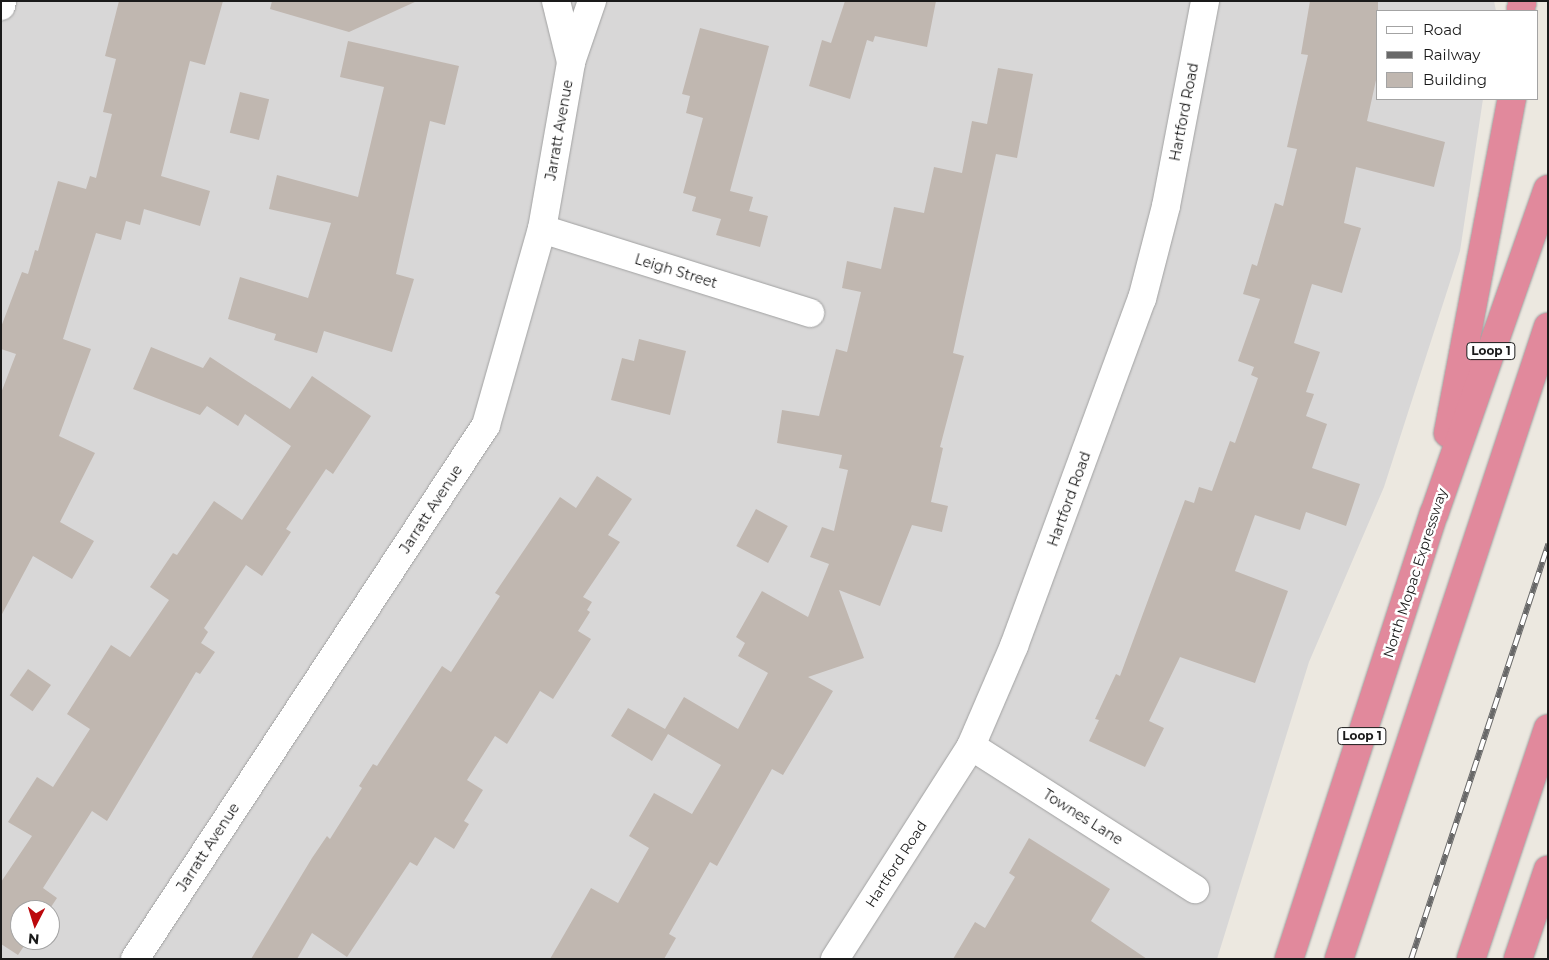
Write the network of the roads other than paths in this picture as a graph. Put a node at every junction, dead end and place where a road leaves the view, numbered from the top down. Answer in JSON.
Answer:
{"nodes":[{"id":1,"x":2,"y":1,"type":"edge"},
{"id":2,"x":556,"y":1,"type":"edge"},
{"id":3,"x":592,"y":1,"type":"edge"},
{"id":4,"x":1205,"y":1,"type":"edge"},
{"id":5,"x":1,"y":6,"type":"edge"},
{"id":6,"x":571,"y":62,"type":"junction"},
{"id":7,"x":1512,"y":100,"type":"edge"},
{"id":8,"x":1548,"y":189,"type":"edge"},
{"id":9,"x":542,"y":229,"type":"junction"},
{"id":10,"x":810,"y":312,"type":"dead end"},
{"id":11,"x":1548,"y":327,"type":"edge"},
{"id":12,"x":1434,"y":514,"type":"junction"},
{"id":13,"x":1548,"y":729,"type":"edge"},
{"id":14,"x":970,"y":746,"type":"junction"},
{"id":15,"x":1548,"y":870,"type":"edge"},
{"id":16,"x":1195,"y":889,"type":"dead end"},
{"id":17,"x":134,"y":959,"type":"edge"},
{"id":18,"x":835,"y":959,"type":"edge"},
{"id":19,"x":1289,"y":959,"type":"edge"},
{"id":20,"x":1339,"y":959,"type":"edge"},
{"id":21,"x":1471,"y":959,"type":"edge"},
{"id":22,"x":1518,"y":959,"type":"edge"}],
"edges":[{"from":1,"to":5,"type":"street"},
{"from":2,"to":6,"type":"street"},
{"from":3,"to":6,"type":"street","name":"Jarratt Avenue"},
{"from":4,"to":14,"type":"street","name":"Hartford Road"},
{"from":6,"to":9,"type":"street","name":"Jarratt Avenue"},
{"from":7,"to":12,"type":"highway"},
{"from":8,"to":12,"type":"highway","name":"North Mopac Expressway","number":"Loop 1"},
{"from":9,"to":10,"type":"street","name":"Leigh Street"},
{"from":9,"to":17,"type":"street","name":"Jarratt Avenue"},
{"from":11,"to":20,"type":"highway"},
{"from":12,"to":19,"type":"highway","name":"North Mopac Expressway","number":"Loop 1"},
{"from":13,"to":21,"type":"highway"},
{"from":14,"to":16,"type":"street","name":"Townes Lane"},
{"from":14,"to":18,"type":"street","name":"Hartford Road"},
{"from":15,"to":22,"type":"highway"}]}
